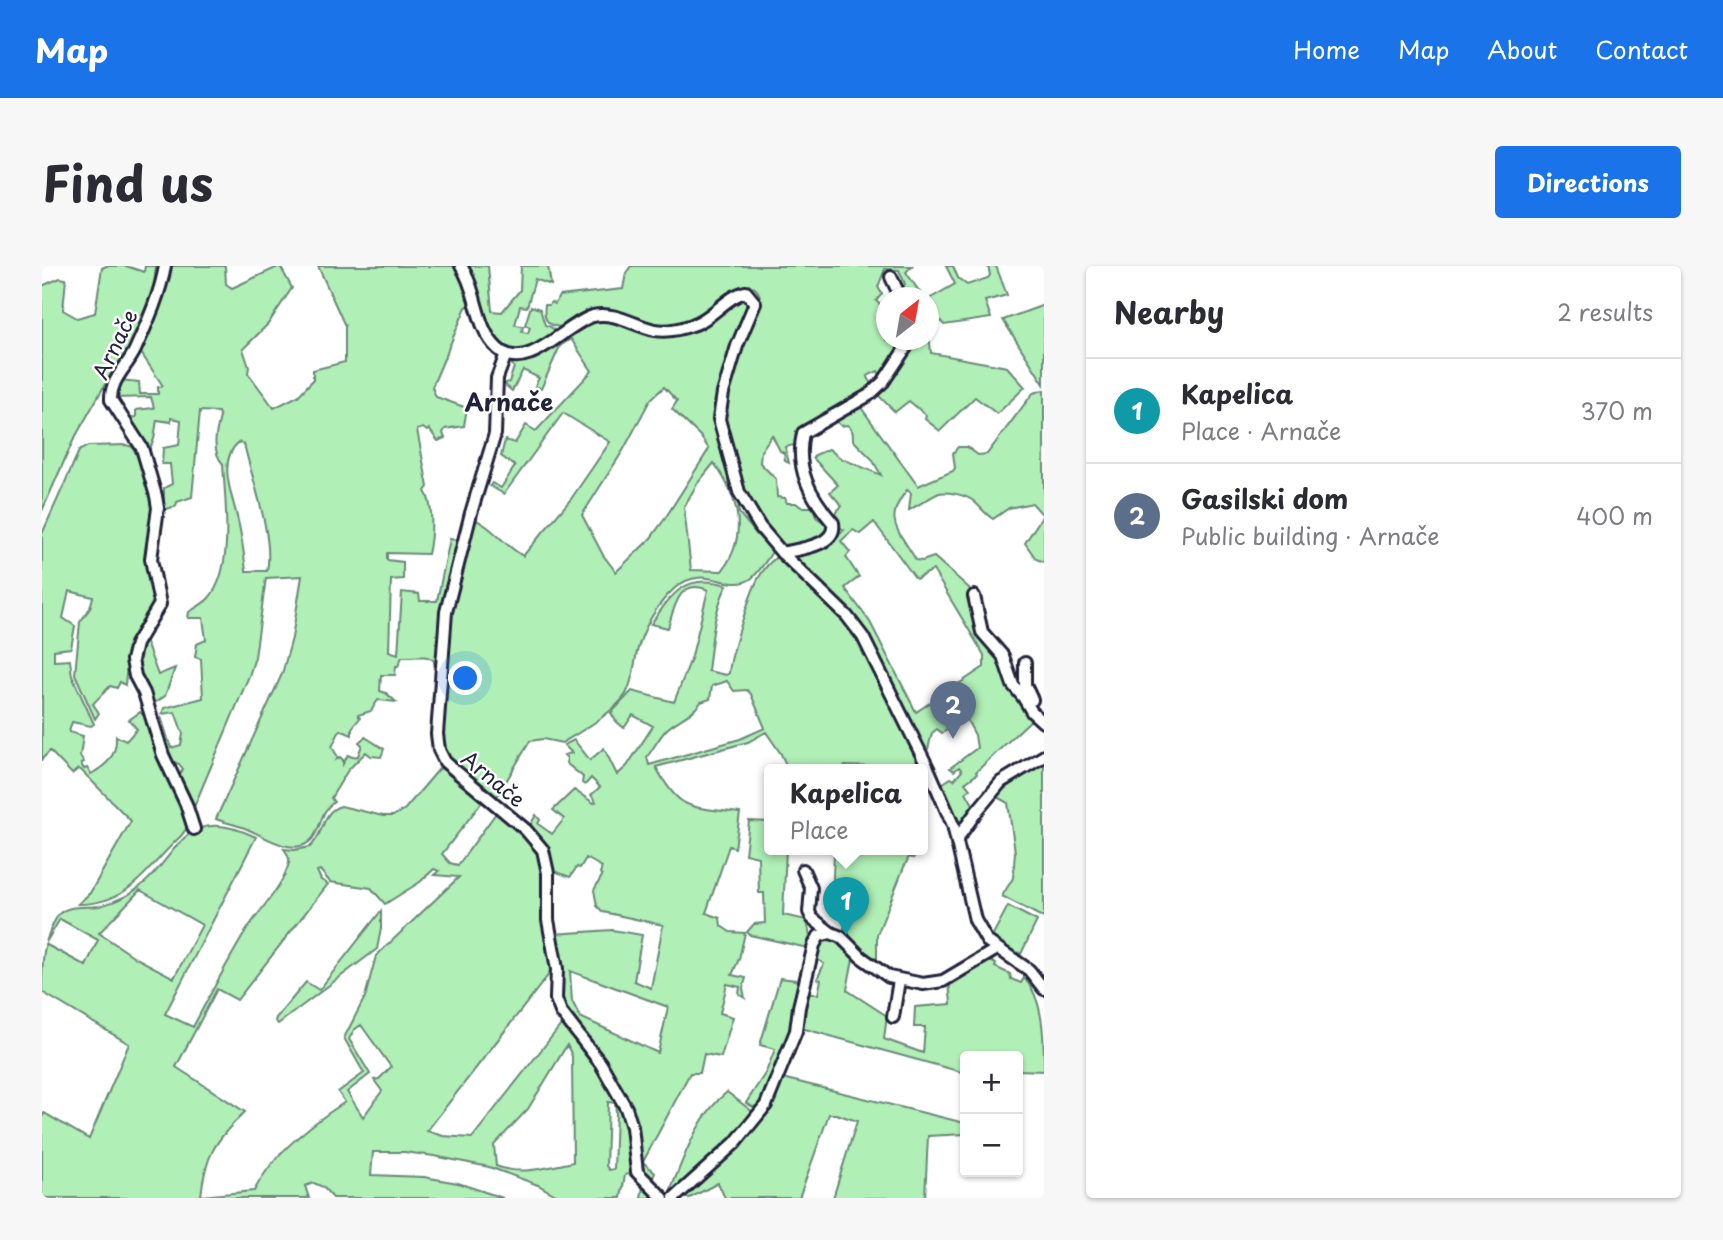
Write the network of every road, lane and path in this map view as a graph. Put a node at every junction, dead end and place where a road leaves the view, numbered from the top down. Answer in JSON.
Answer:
{"nodes":[{"id":1,"x":166,"y":266,"type":"edge"},
{"id":2,"x":461,"y":266,"type":"edge"},
{"id":3,"x":891,"y":277,"type":"dead end"},
{"id":4,"x":896,"y":287,"type":"edge"},
{"id":5,"x":904,"y":350,"type":"edge"},
{"id":6,"x":506,"y":354,"type":"junction"},
{"id":7,"x":782,"y":553,"type":"junction"},
{"id":8,"x":974,"y":596,"type":"dead end"},
{"id":9,"x":1025,"y":663,"type":"dead end"},
{"id":10,"x":1043,"y":723,"type":"edge"},
{"id":11,"x":1044,"y":756,"type":"edge"},
{"id":12,"x":926,"y":764,"type":"edge"},
{"id":13,"x":928,"y":768,"type":"edge"},
{"id":14,"x":194,"y":829,"type":"dead end"},
{"id":15,"x":957,"y":839,"type":"junction"},
{"id":16,"x":803,"y":870,"type":"dead end"},
{"id":17,"x":811,"y":918,"type":"junction"},
{"id":18,"x":831,"y":933,"type":"junction"},
{"id":19,"x":814,"y":945,"type":"junction"},
{"id":20,"x":997,"y":949,"type":"junction"},
{"id":21,"x":899,"y":980,"type":"junction"},
{"id":22,"x":1044,"y":989,"type":"edge"},
{"id":23,"x":892,"y":1017,"type":"dead end"},
{"id":24,"x":676,"y":1196,"type":"edge"},
{"id":25,"x":663,"y":1198,"type":"edge"}],
"edges":[{"from":1,"to":14,"type":"street","name":"Arnače"},
{"from":2,"to":6,"type":"street"},
{"from":3,"to":4,"type":"street"},
{"from":5,"to":7,"type":"street"},
{"from":6,"to":7,"type":"street"},
{"from":6,"to":25,"type":"street","name":"Arnače"},
{"from":7,"to":12,"type":"street"},
{"from":8,"to":10,"type":"street"},
{"from":9,"to":10,"type":"street"},
{"from":11,"to":15,"type":"street"},
{"from":13,"to":15,"type":"street"},
{"from":15,"to":20,"type":"street"},
{"from":16,"to":17,"type":"street"},
{"from":17,"to":18,"type":"street"},
{"from":17,"to":19,"type":"street"},
{"from":18,"to":19,"type":"street"},
{"from":18,"to":21,"type":"street"},
{"from":19,"to":24,"type":"street"},
{"from":20,"to":21,"type":"street"},
{"from":20,"to":22,"type":"street"},
{"from":21,"to":23,"type":"street"}]}
